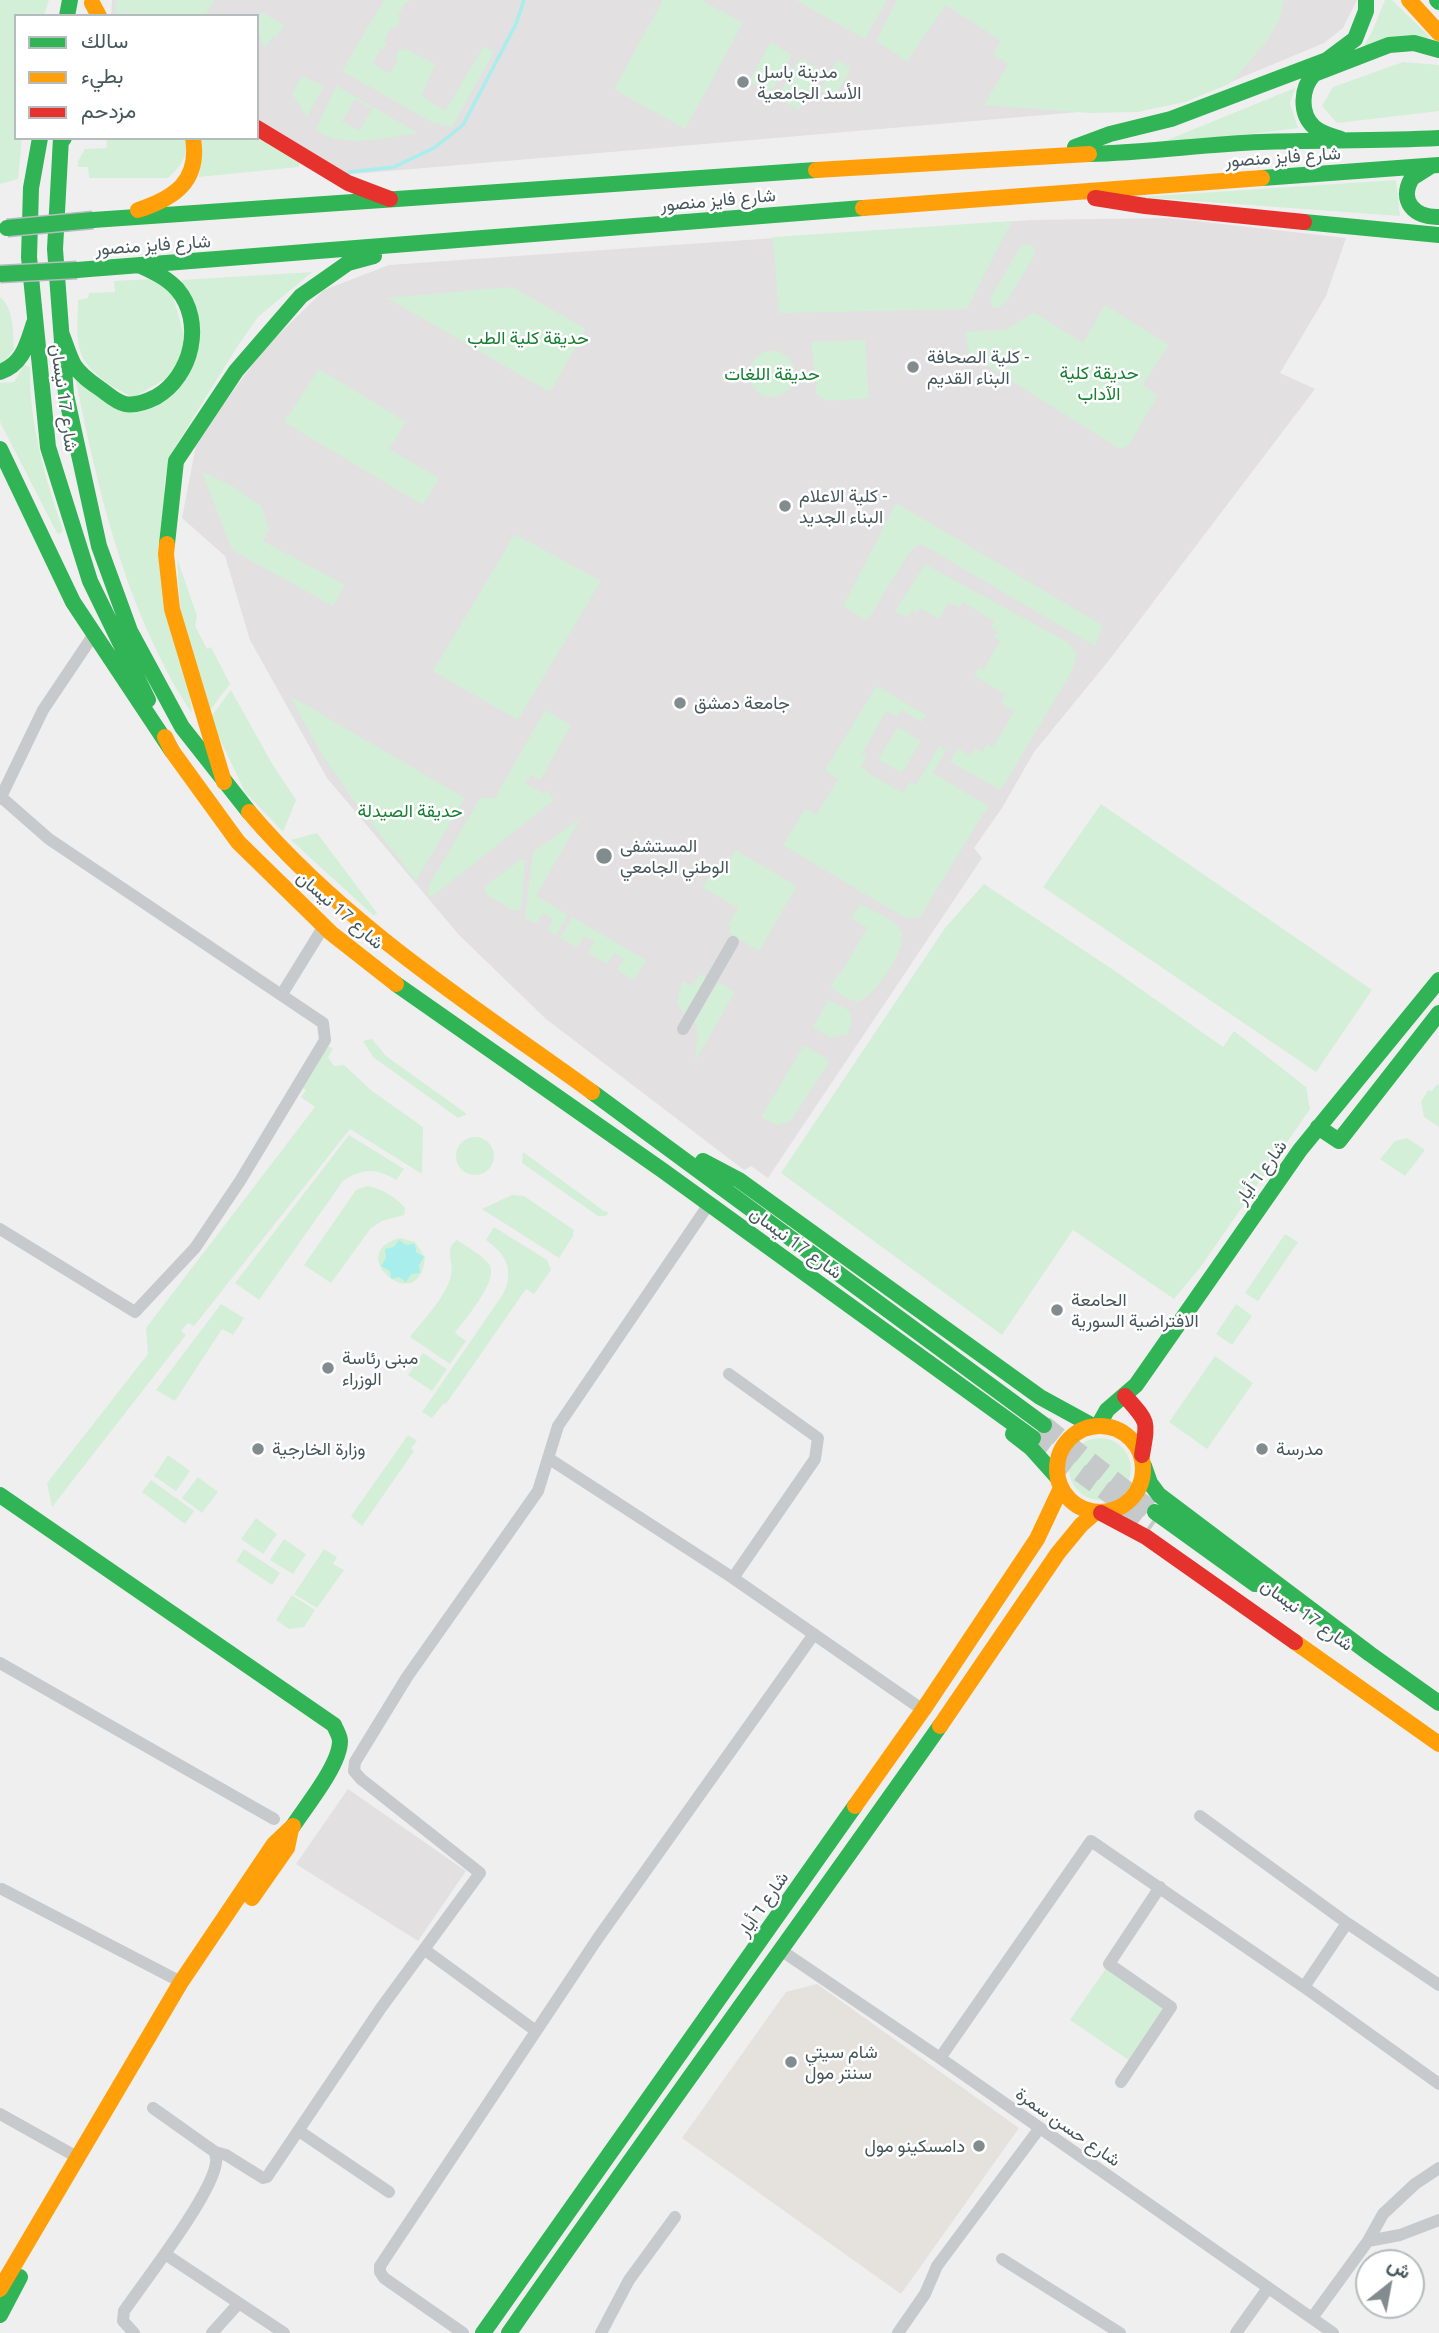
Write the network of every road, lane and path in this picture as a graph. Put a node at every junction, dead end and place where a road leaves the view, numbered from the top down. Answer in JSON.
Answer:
{"nodes":[{"id":1,"x":1366,"y":0,"type":"edge"},
{"id":2,"x":1409,"y":0,"type":"edge"},
{"id":3,"x":1439,"y":33,"type":"edge"},
{"id":4,"x":1439,"y":50,"type":"edge"},
{"id":5,"x":259,"y":129,"type":"edge"},
{"id":6,"x":1439,"y":138,"type":"edge"},
{"id":7,"x":40,"y":140,"type":"edge"},
{"id":8,"x":62,"y":140,"type":"edge"},
{"id":9,"x":193,"y":140,"type":"edge"},
{"id":10,"x":1350,"y":142,"type":"junction"},
{"id":11,"x":1056,"y":154,"type":"junction"},
{"id":12,"x":1435,"y":165,"type":"edge"},
{"id":13,"x":1068,"y":192,"type":"junction"},
{"id":14,"x":396,"y":201,"type":"junction"},
{"id":15,"x":1439,"y":217,"type":"edge"},
{"id":16,"x":93,"y":220,"type":"junction"},
{"id":17,"x":2,"y":227,"type":"edge"},
{"id":18,"x":1439,"y":236,"type":"edge"},
{"id":19,"x":417,"y":243,"type":"junction"},
{"id":20,"x":141,"y":266,"type":"junction"},
{"id":21,"x":0,"y":274,"type":"edge"},
{"id":22,"x":34,"y":323,"type":"junction"},
{"id":23,"x":62,"y":335,"type":"junction"},
{"id":24,"x":0,"y":372,"type":"edge"},
{"id":25,"x":2,"y":455,"type":"edge"},
{"id":26,"x":94,"y":634,"type":"junction"},
{"id":27,"x":172,"y":751,"type":"junction"},
{"id":28,"x":224,"y":782,"type":"junction"},
{"id":29,"x":0,"y":798,"type":"edge"},
{"id":30,"x":324,"y":926,"type":"junction"},
{"id":31,"x":733,"y":942,"type":"dead end"},
{"id":32,"x":1439,"y":980,"type":"edge"},
{"id":33,"x":282,"y":994,"type":"junction"},
{"id":34,"x":1439,"y":1013,"type":"edge"},
{"id":35,"x":1408,"y":1018,"type":"junction"},
{"id":36,"x":683,"y":1029,"type":"dead end"},
{"id":37,"x":1424,"y":1032,"type":"junction"},
{"id":38,"x":1318,"y":1127,"type":"junction"},
{"id":39,"x":676,"y":1153,"type":"junction"},
{"id":40,"x":712,"y":1206,"type":"junction"},
{"id":41,"x":0,"y":1229,"type":"edge"},
{"id":42,"x":729,"y":1374,"type":"dead end"},
{"id":43,"x":1125,"y":1396,"type":"junction"},
{"id":44,"x":1044,"y":1424,"type":"tunnel mouth"},
{"id":45,"x":1095,"y":1426,"type":"junction"},
{"id":46,"x":1033,"y":1438,"type":"tunnel mouth"},
{"id":47,"x":548,"y":1458,"type":"junction"},
{"id":48,"x":1143,"y":1461,"type":"junction"},
{"id":49,"x":1059,"y":1483,"type":"junction"},
{"id":50,"x":0,"y":1494,"type":"edge"},
{"id":51,"x":1099,"y":1513,"type":"junction"},
{"id":52,"x":733,"y":1578,"type":"junction"},
{"id":53,"x":991,"y":1608,"type":"junction"},
{"id":54,"x":1012,"y":1623,"type":"junction"},
{"id":55,"x":814,"y":1634,"type":"junction"},
{"id":56,"x":0,"y":1663,"type":"edge"},
{"id":57,"x":1439,"y":1703,"type":"edge"},
{"id":58,"x":923,"y":1710,"type":"junction"},
{"id":59,"x":1439,"y":1714,"type":"edge"},
{"id":60,"x":1439,"y":1736,"type":"edge"},
{"id":61,"x":1439,"y":1744,"type":"edge"},
{"id":62,"x":1200,"y":1816,"type":"dead end"},
{"id":63,"x":274,"y":1819,"type":"dead end"},
{"id":64,"x":291,"y":1829,"type":"junction"},
{"id":65,"x":1160,"y":1887,"type":"junction"},
{"id":66,"x":2,"y":1889,"type":"dead end"},
{"id":67,"x":1347,"y":1923,"type":"junction"},
{"id":68,"x":425,"y":1950,"type":"junction"},
{"id":69,"x":782,"y":1951,"type":"junction"},
{"id":70,"x":181,"y":1982,"type":"junction"},
{"id":71,"x":1439,"y":1985,"type":"edge"},
{"id":72,"x":1304,"y":1987,"type":"junction"},
{"id":73,"x":536,"y":2031,"type":"junction"},
{"id":74,"x":940,"y":2058,"type":"junction"},
{"id":75,"x":1121,"y":2081,"type":"dead end"},
{"id":76,"x":1439,"y":2084,"type":"edge"},
{"id":77,"x":153,"y":2108,"type":"dead end"},
{"id":78,"x":0,"y":2114,"type":"edge"},
{"id":79,"x":1039,"y":2129,"type":"junction"},
{"id":80,"x":299,"y":2131,"type":"junction"},
{"id":81,"x":215,"y":2151,"type":"junction"},
{"id":82,"x":78,"y":2157,"type":"junction"},
{"id":83,"x":1439,"y":2168,"type":"edge"},
{"id":84,"x":389,"y":2192,"type":"dead end"},
{"id":85,"x":675,"y":2217,"type":"dead end"},
{"id":86,"x":1439,"y":2220,"type":"edge"},
{"id":87,"x":1368,"y":2241,"type":"junction"},
{"id":88,"x":165,"y":2254,"type":"junction"},
{"id":89,"x":1002,"y":2259,"type":"dead end"},
{"id":90,"x":1268,"y":2288,"type":"junction"},
{"id":91,"x":0,"y":2289,"type":"edge"},
{"id":92,"x":239,"y":2303,"type":"junction"},
{"id":93,"x":0,"y":2315,"type":"edge"},
{"id":94,"x":1312,"y":2318,"type":"junction"},
{"id":95,"x":134,"y":2333,"type":"edge"},
{"id":96,"x":212,"y":2333,"type":"edge"},
{"id":97,"x":284,"y":2333,"type":"edge"},
{"id":98,"x":463,"y":2333,"type":"edge"},
{"id":99,"x":483,"y":2333,"type":"edge"},
{"id":100,"x":509,"y":2333,"type":"edge"},
{"id":101,"x":601,"y":2333,"type":"edge"},
{"id":102,"x":898,"y":2333,"type":"edge"},
{"id":103,"x":1120,"y":2333,"type":"edge"},
{"id":104,"x":1236,"y":2333,"type":"edge"},
{"id":105,"x":1333,"y":2333,"type":"edge"}],
"edges":[{"from":1,"to":11,"type":"main road"},
{"from":2,"to":3,"type":"main road"},
{"from":4,"to":10,"type":"main road"},
{"from":5,"to":14,"type":"main road"},
{"from":6,"to":10,"type":"main road","name":"شارع فايز منصور"},
{"from":7,"to":22,"type":"main road","name":"شارع 17 نيسان"},
{"from":8,"to":23,"type":"main road","name":"شارع 17 نيسان"},
{"from":9,"to":16,"type":"main road"},
{"from":10,"to":11,"type":"main road","name":"شارع فايز منصور"},
{"from":11,"to":14,"type":"main road","name":"شارع فايز منصور"},
{"from":12,"to":13,"type":"main road","name":"شارع فايز منصور"},
{"from":12,"to":15,"type":"main road"},
{"from":13,"to":18,"type":"main road"},
{"from":13,"to":19,"type":"main road","name":"شارع فايز منصور"},
{"from":14,"to":16,"type":"main road","name":"شارع فايز منصور"},
{"from":16,"to":17,"type":"main road","name":"شارع فايز منصور","bridge":true},
{"from":19,"to":20,"type":"main road","name":"شارع فايز منصور"},
{"from":19,"to":28,"type":"main road"},
{"from":20,"to":21,"type":"main road","name":"شارع فايز منصور","bridge":true},
{"from":20,"to":23,"type":"main road"},
{"from":22,"to":24,"type":"main road"},
{"from":22,"to":27,"type":"main road","name":"شارع 17 نيسان"},
{"from":23,"to":28,"type":"main road","name":"شارع 17 نيسان"},
{"from":25,"to":26,"type":"main road"},
{"from":26,"to":27,"type":"main road"},
{"from":26,"to":29,"type":"street"},
{"from":27,"to":30,"type":"main road","name":"شارع 17 نيسان"},
{"from":28,"to":39,"type":"main road","name":"شارع 17 نيسان"},
{"from":29,"to":33,"type":"street"},
{"from":30,"to":33,"type":"street"},
{"from":30,"to":40,"type":"main road","name":"شارع 17 نيسان"},
{"from":31,"to":36,"type":"street"},
{"from":32,"to":35,"type":"main road","name":"شارع ٦ أيار"},
{"from":33,"to":41,"type":"street"},
{"from":34,"to":37,"type":"main road"},
{"from":35,"to":37,"type":"main road"},
{"from":35,"to":38,"type":"main road","name":"شارع ٦ أيار"},
{"from":37,"to":38,"type":"main road"},
{"from":38,"to":43,"type":"main road","name":"شارع ٦ أيار"},
{"from":39,"to":44,"type":"main road","name":"شارع 17 نيسان"},
{"from":39,"to":45,"type":"main road"},
{"from":40,"to":46,"type":"main road","name":"شارع 17 نيسان"},
{"from":40,"to":47,"type":"street"},
{"from":40,"to":49,"type":"main road"},
{"from":42,"to":52,"type":"street"},
{"from":43,"to":45,"type":"main road","name":"شارع ٦ أيار"},
{"from":43,"to":48,"type":"main road"},
{"from":45,"to":48,"type":"main road"},
{"from":45,"to":49,"type":"main road"},
{"from":47,"to":52,"type":"street"},
{"from":47,"to":68,"type":"street"},
{"from":48,"to":51,"type":"main road"},
{"from":48,"to":57,"type":"main road"},
{"from":49,"to":51,"type":"main road"},
{"from":49,"to":53,"type":"main road","name":"شارع ٦ أيار"},
{"from":50,"to":64,"type":"main road"},
{"from":51,"to":54,"type":"main road"},
{"from":51,"to":61,"type":"main road"},
{"from":52,"to":55,"type":"street"},
{"from":53,"to":54,"type":"main road"},
{"from":53,"to":58,"type":"main road","name":"شارع ٦ أيار"},
{"from":54,"to":69,"type":"main road"},
{"from":55,"to":58,"type":"street"},
{"from":55,"to":73,"type":"street"},
{"from":56,"to":63,"type":"street"},
{"from":58,"to":99,"type":"main road","name":"شارع ٦ أيار"},
{"from":59,"to":60,"type":"main road","name":"شارع 17 نيسان"},
{"from":62,"to":67,"type":"street"},
{"from":64,"to":70,"type":"main road"},
{"from":64,"to":93,"type":"main road"},
{"from":65,"to":72,"type":"street"},
{"from":65,"to":74,"type":"street"},
{"from":65,"to":75,"type":"street"},
{"from":66,"to":70,"type":"street"},
{"from":67,"to":71,"type":"street"},
{"from":67,"to":72,"type":"street"},
{"from":68,"to":73,"type":"street"},
{"from":68,"to":80,"type":"street"},
{"from":69,"to":74,"type":"street","name":"شارع حسن سمرة"},
{"from":69,"to":100,"type":"main road"},
{"from":70,"to":82,"type":"main road"},
{"from":72,"to":76,"type":"street"},
{"from":73,"to":98,"type":"street"},
{"from":74,"to":79,"type":"street","name":"شارع حسن سمرة"},
{"from":77,"to":81,"type":"street"},
{"from":78,"to":82,"type":"street"},
{"from":79,"to":90,"type":"street","name":"شارع حسن سمرة"},
{"from":79,"to":102,"type":"street"},
{"from":80,"to":81,"type":"street"},
{"from":80,"to":84,"type":"street"},
{"from":81,"to":88,"type":"street"},
{"from":82,"to":91,"type":"main road"},
{"from":83,"to":87,"type":"street"},
{"from":85,"to":101,"type":"street"},
{"from":86,"to":87,"type":"street"},
{"from":87,"to":94,"type":"street"},
{"from":88,"to":92,"type":"street"},
{"from":88,"to":95,"type":"street"},
{"from":89,"to":103,"type":"street"},
{"from":90,"to":94,"type":"street","name":"شارع حسن سمرة"},
{"from":90,"to":104,"type":"street"},
{"from":92,"to":96,"type":"street"},
{"from":92,"to":97,"type":"street"},
{"from":94,"to":105,"type":"street","name":"شارع حسن سمرة"}]}
